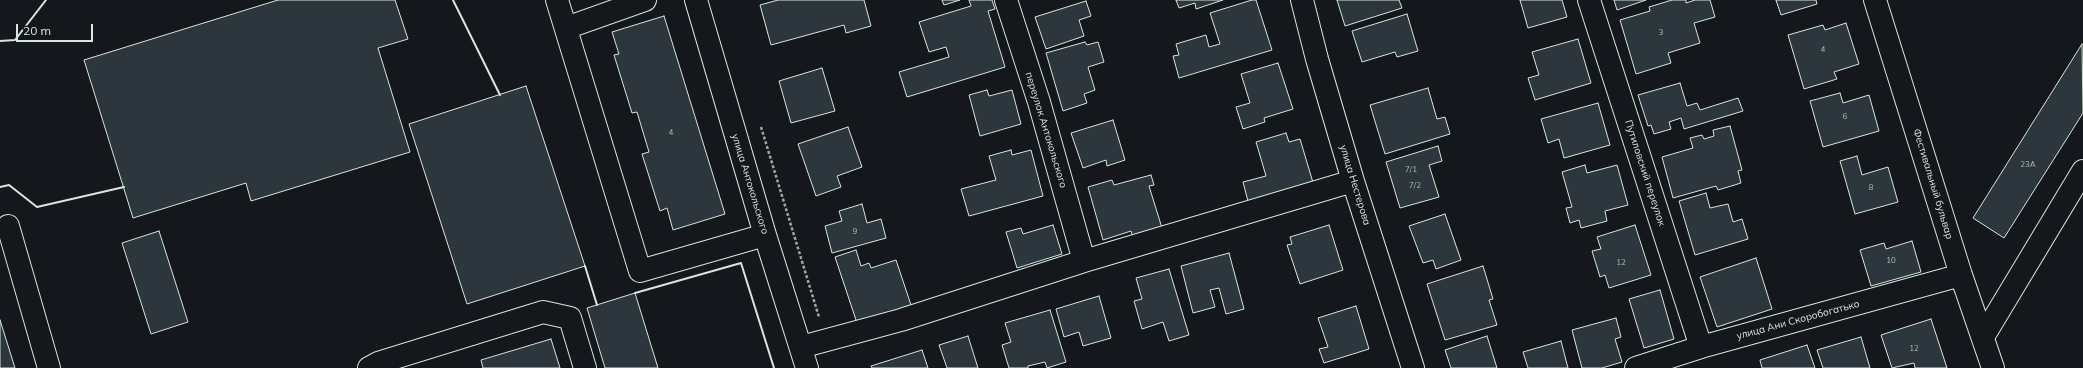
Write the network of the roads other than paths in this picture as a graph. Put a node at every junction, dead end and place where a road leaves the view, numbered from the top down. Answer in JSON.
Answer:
{"nodes":[{"id":1,"x":557,"y":0,"type":"edge"},
{"id":2,"x":645,"y":0,"type":"edge"},
{"id":3,"x":696,"y":0,"type":"edge"},
{"id":4,"x":1006,"y":0,"type":"edge"},
{"id":5,"x":1302,"y":0,"type":"edge"},
{"id":6,"x":1589,"y":0,"type":"edge"},
{"id":7,"x":1875,"y":0,"type":"edge"},
{"id":8,"x":566,"y":28,"type":"junction"},
{"id":9,"x":2083,"y":171,"type":"edge"},
{"id":10,"x":1353,"y":181,"type":"junction"},
{"id":11,"x":8,"y":226,"type":"dead end"},
{"id":12,"x":765,"y":235,"type":"junction"},
{"id":13,"x":1084,"y":261,"type":"junction"},
{"id":14,"x":1961,"y":274,"type":"junction"},
{"id":15,"x":1983,"y":337,"type":"junction"},
{"id":16,"x":801,"y":347,"type":"junction"},
{"id":17,"x":1701,"y":347,"type":"junction"},
{"id":18,"x":49,"y":368,"type":"edge"},
{"id":19,"x":369,"y":368,"type":"edge"},
{"id":20,"x":585,"y":368,"type":"edge"},
{"id":21,"x":807,"y":368,"type":"edge"},
{"id":22,"x":1413,"y":368,"type":"edge"},
{"id":23,"x":1636,"y":368,"type":"edge"},
{"id":24,"x":1993,"y":368,"type":"edge"}],
"edges":[{"from":1,"to":8,"type":"street"},
{"from":2,"to":8,"type":"street"},
{"from":3,"to":12,"type":"street","name":"улица Антокольского"},
{"from":4,"to":13,"type":"street","name":"переулок Антокольского"},
{"from":5,"to":10,"type":"street","name":"улица Нестерова"},
{"from":6,"to":17,"type":"street","name":"Путиловский переулок"},
{"from":7,"to":14,"type":"street","name":"Фестивальный бульвар"},
{"from":8,"to":12,"type":"street"},
{"from":9,"to":15,"type":"street"},
{"from":10,"to":13,"type":"street"},
{"from":10,"to":22,"type":"street","name":"улица Нестерова"},
{"from":11,"to":18,"type":"street"},
{"from":12,"to":16,"type":"street","name":"улица Антокольского"},
{"from":13,"to":16,"type":"street"},
{"from":14,"to":15,"type":"street","name":"Фестивальный бульвар"},
{"from":14,"to":17,"type":"street","name":"улица Ани Скоробогатько"},
{"from":15,"to":24,"type":"street","name":"Фестивальный бульвар"},
{"from":16,"to":21,"type":"street","name":"улица Антокольского"},
{"from":17,"to":23,"type":"street","name":"улица Ани Скоробогатько"},
{"from":19,"to":20,"type":"street"}]}
